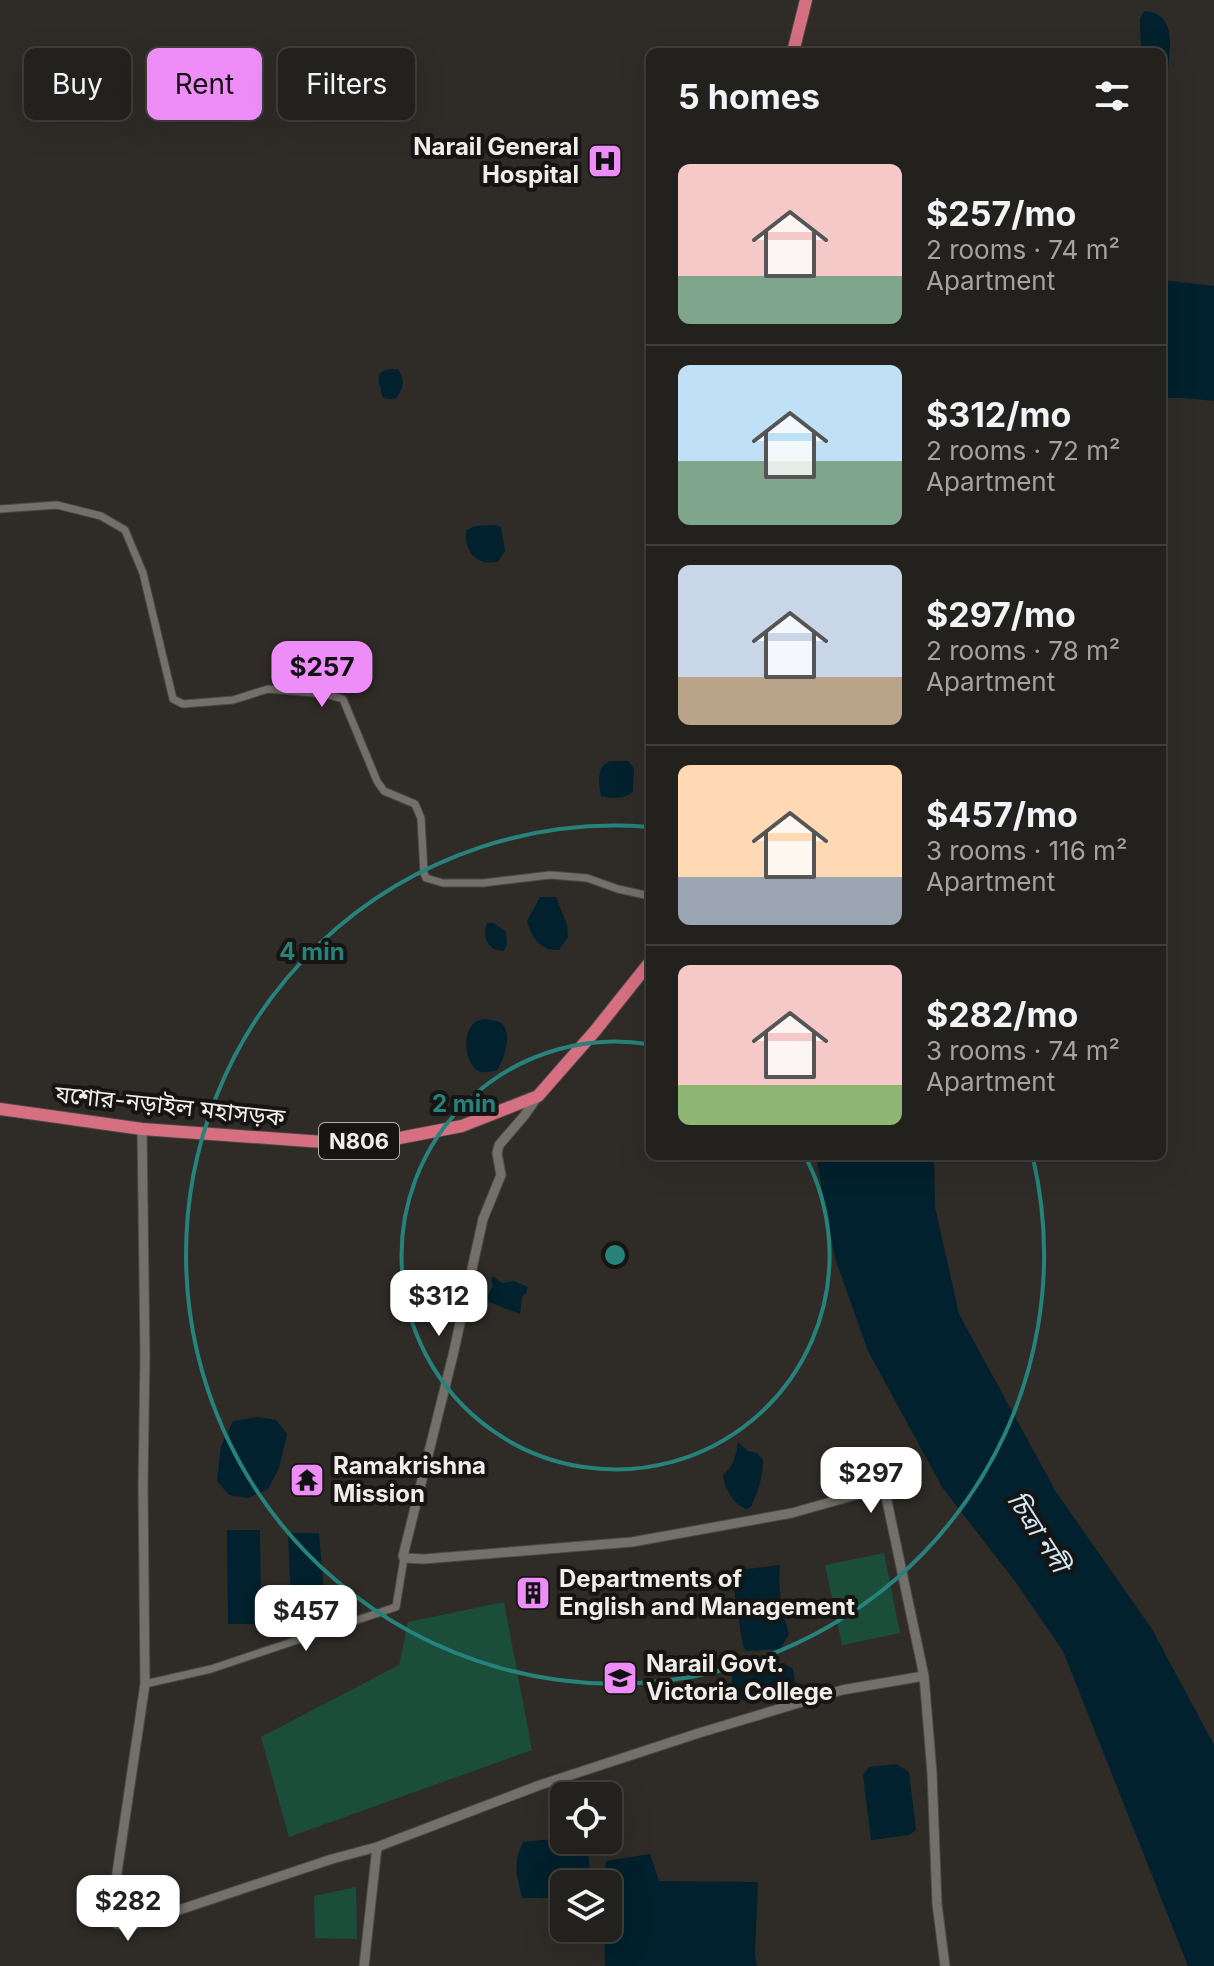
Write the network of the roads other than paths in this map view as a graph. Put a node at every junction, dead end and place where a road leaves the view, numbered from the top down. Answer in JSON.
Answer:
{"nodes":[{"id":1,"x":806,"y":0,"type":"edge"},
{"id":2,"x":794,"y":48,"type":"edge"},
{"id":3,"x":0,"y":509,"type":"edge"},
{"id":4,"x":646,"y":895,"type":"edge"},
{"id":5,"x":646,"y":967,"type":"edge"},
{"id":6,"x":538,"y":1096,"type":"junction"},
{"id":7,"x":0,"y":1109,"type":"edge"},
{"id":8,"x":142,"y":1129,"type":"junction"},
{"id":9,"x":404,"y":1558,"type":"junction"},
{"id":10,"x":924,"y":1676,"type":"junction"},
{"id":11,"x":145,"y":1684,"type":"junction"},
{"id":12,"x":377,"y":1847,"type":"junction"},
{"id":13,"x":364,"y":1966,"type":"edge"},
{"id":14,"x":945,"y":1966,"type":"edge"}],
"edges":[{"from":1,"to":2,"type":"highway"},
{"from":3,"to":4,"type":"street"},
{"from":5,"to":6,"type":"highway","name":"যশোর-নড়াইল মহাসড়ক","number":"N806"},
{"from":6,"to":8,"type":"highway","name":"যশোর-নড়াইল মহাসড়ক","number":"N806"},
{"from":6,"to":9,"type":"street"},
{"from":7,"to":8,"type":"highway","name":"যশোর-নড়াইল মহাসড়ক","number":"N806"},
{"from":8,"to":11,"type":"street"},
{"from":9,"to":10,"type":"street"},
{"from":9,"to":11,"type":"street"},
{"from":10,"to":12,"type":"street"},
{"from":10,"to":14,"type":"street"},
{"from":11,"to":12,"type":"street"},
{"from":12,"to":13,"type":"street"}]}
